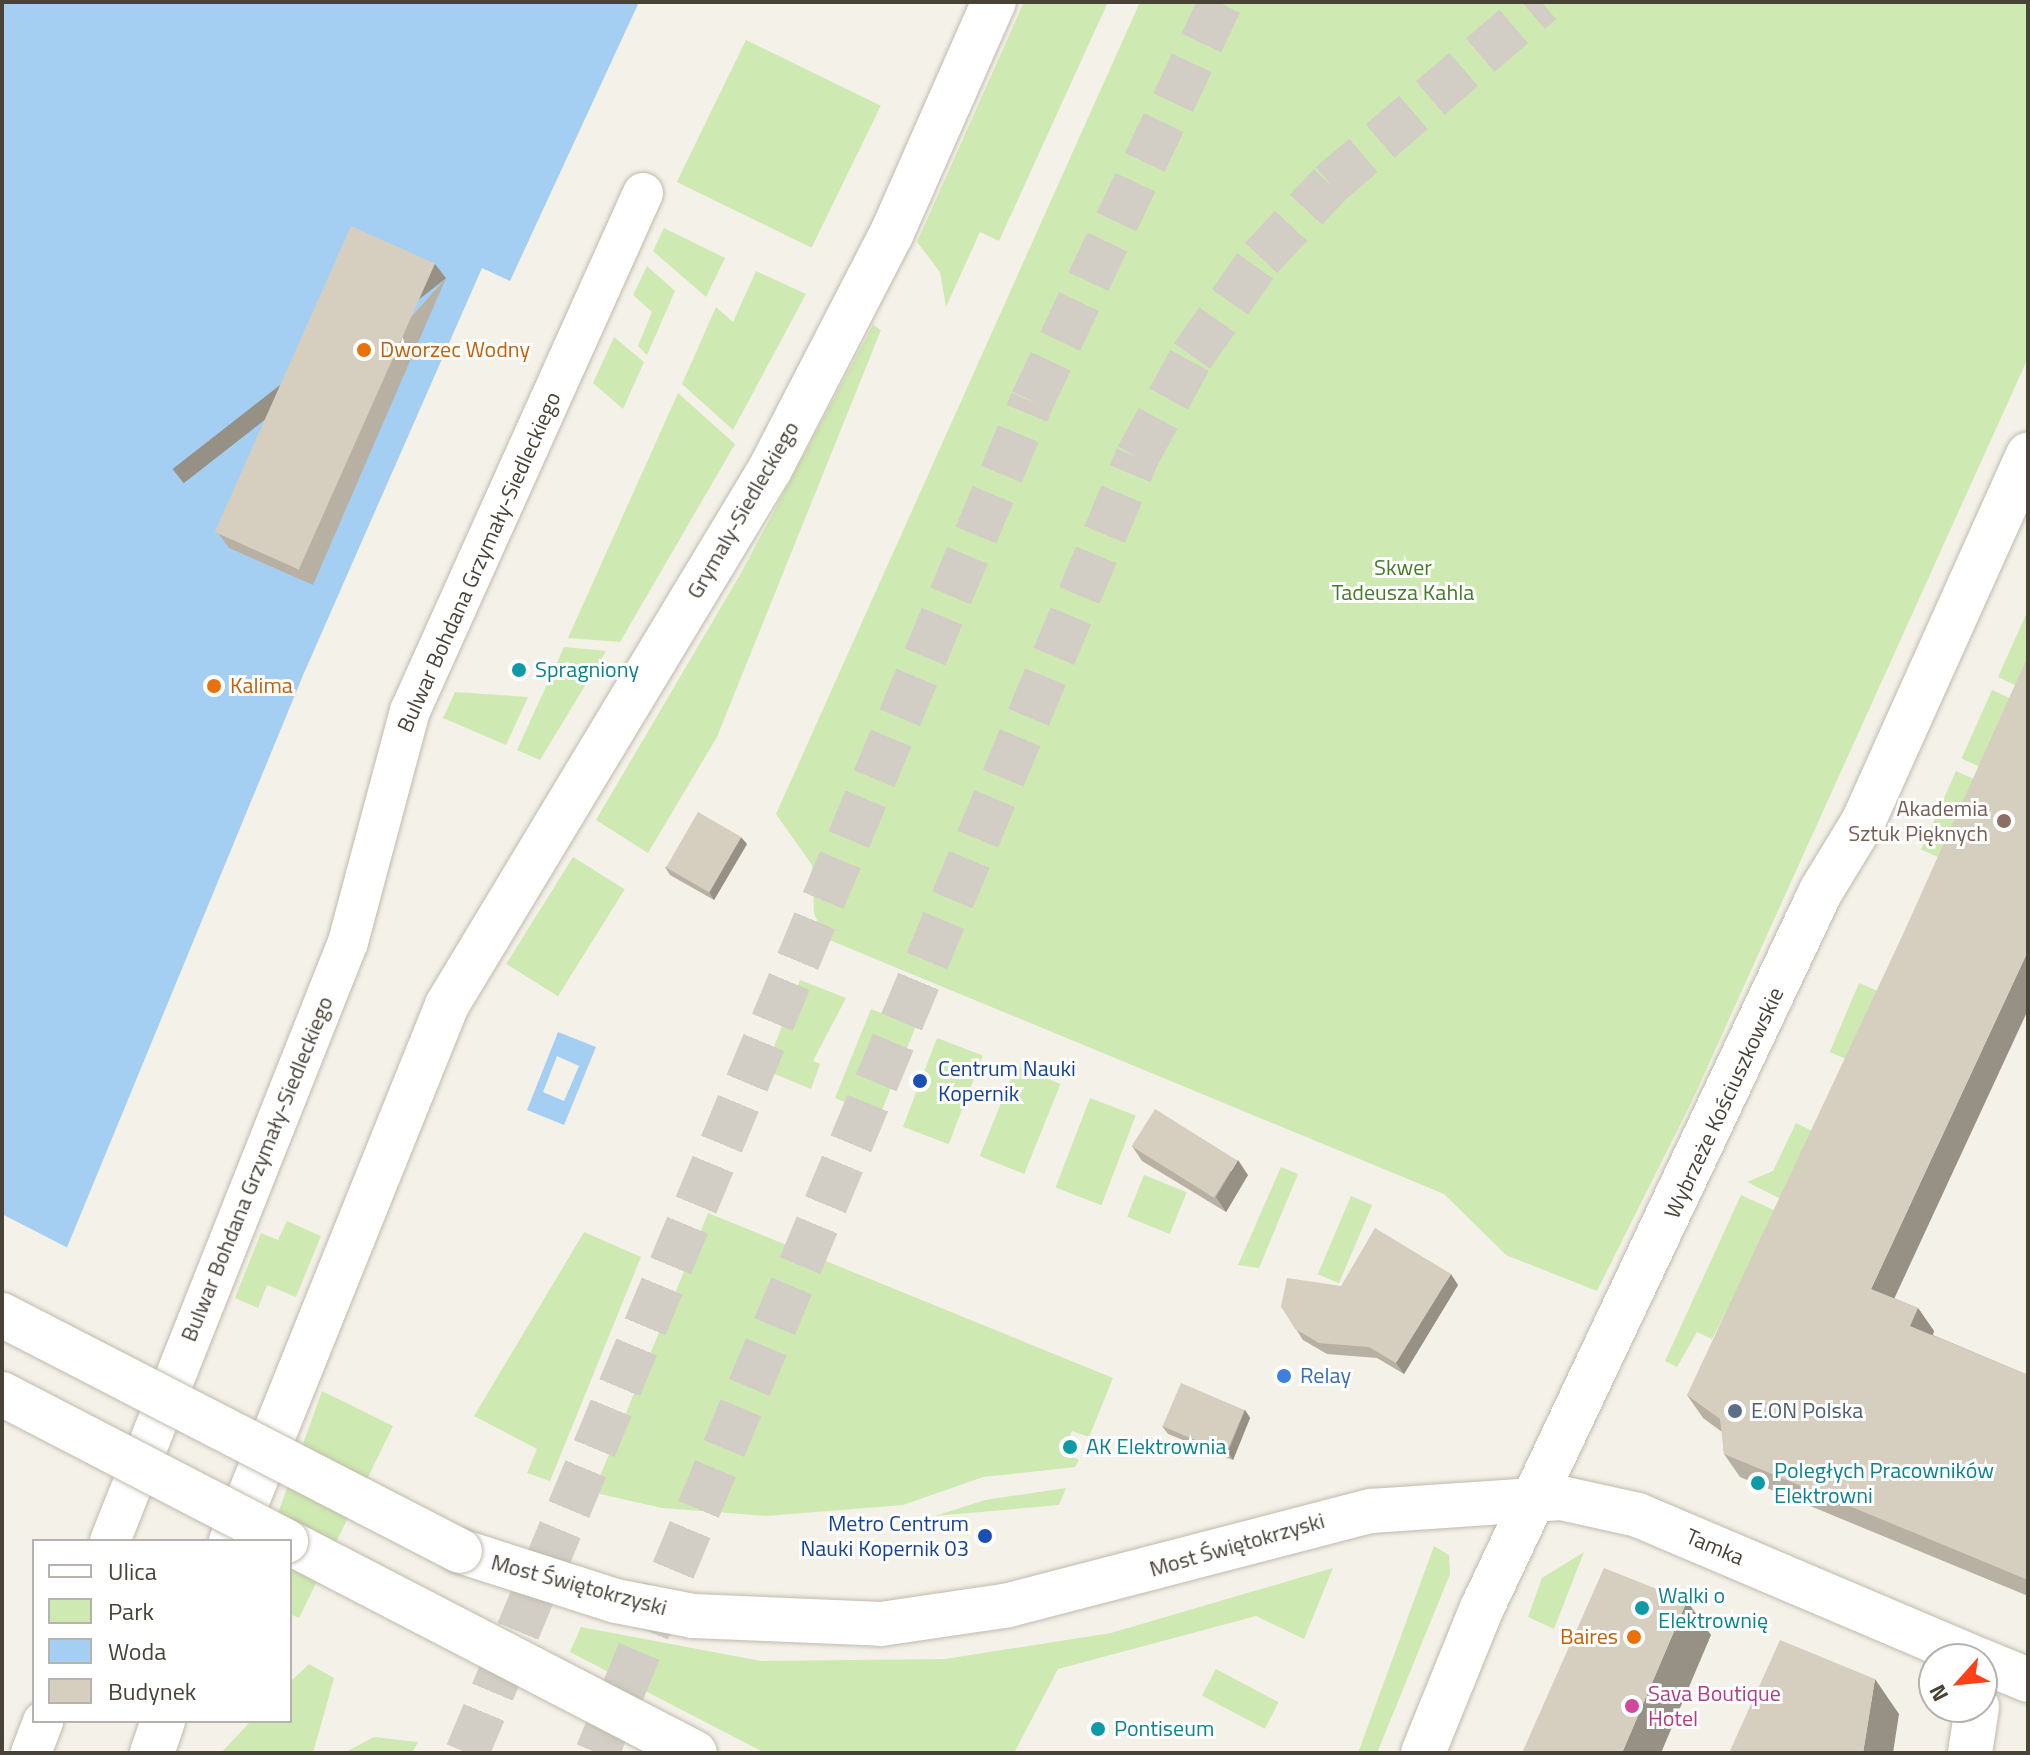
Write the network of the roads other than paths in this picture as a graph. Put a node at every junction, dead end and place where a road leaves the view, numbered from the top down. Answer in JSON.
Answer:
{"nodes":[{"id":1,"x":994,"y":2,"type":"edge"},
{"id":2,"x":643,"y":193,"type":"dead end"},
{"id":3,"x":2028,"y":454,"type":"edge"},
{"id":4,"x":2,"y":1315,"type":"edge"},
{"id":5,"x":2,"y":1394,"type":"edge"},
{"id":6,"x":1535,"y":1498,"type":"junction"},
{"id":7,"x":111,"y":1539,"type":"edge"},
{"id":8,"x":232,"y":1539,"type":"edge"},
{"id":9,"x":282,"y":1539,"type":"edge"},
{"id":10,"x":292,"y":1544,"type":"edge"},
{"id":11,"x":1933,"y":1643,"type":"edge"},
{"id":12,"x":1998,"y":1670,"type":"edge"},
{"id":13,"x":2028,"y":1680,"type":"edge"},
{"id":14,"x":42,"y":1723,"type":"edge"},
{"id":15,"x":162,"y":1723,"type":"edge"},
{"id":16,"x":1975,"y":1723,"type":"edge"},
{"id":17,"x":31,"y":1753,"type":"edge"},
{"id":18,"x":152,"y":1753,"type":"edge"},
{"id":19,"x":695,"y":1753,"type":"edge"},
{"id":20,"x":1423,"y":1753,"type":"edge"},
{"id":21,"x":1970,"y":1753,"type":"edge"}],
"edges":[{"from":1,"to":8,"type":"street","name":"Grymaly-Siedleckiego"},
{"from":2,"to":7,"type":"street","name":"Bulwar Bohdana Grzymały-Siedleckiego"},
{"from":3,"to":6,"type":"street","name":"Wybrzeże Kościuszkowskie"},
{"from":4,"to":6,"type":"street","name":"Most Świętokrzyski","bridge":true},
{"from":5,"to":9,"type":"street","bridge":true},
{"from":6,"to":11,"type":"street","name":"Tamka"},
{"from":6,"to":20,"type":"street","name":"Wybrzeże Kościuszkowskie"},
{"from":10,"to":19,"type":"street"},
{"from":12,"to":13,"type":"street","name":"Tamka"},
{"from":14,"to":17,"type":"street"},
{"from":15,"to":18,"type":"street"},
{"from":16,"to":21,"type":"street"}]}
